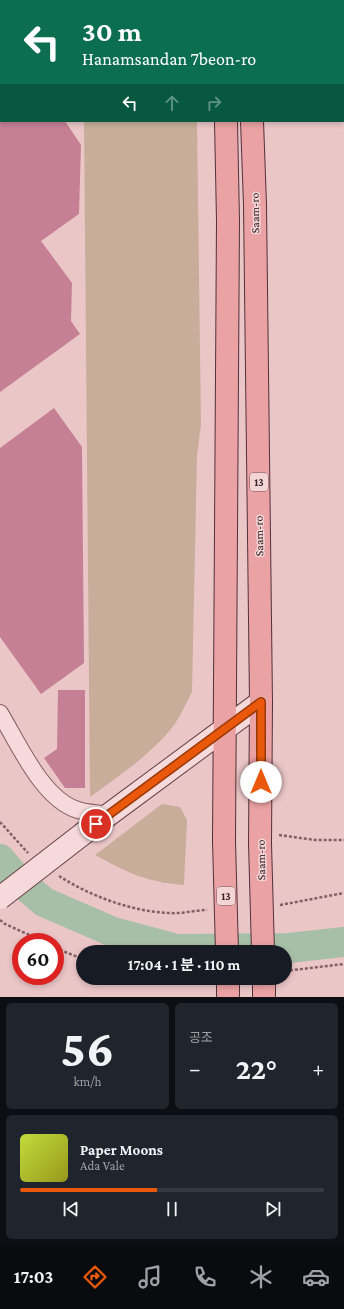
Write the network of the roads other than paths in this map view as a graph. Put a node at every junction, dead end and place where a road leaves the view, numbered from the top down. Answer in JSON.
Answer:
{"nodes":[{"id":1,"x":226,"y":122,"type":"edge"},
{"id":2,"x":252,"y":122,"type":"edge"},
{"id":3,"x":261,"y":702,"type":"junction"},
{"id":4,"x":0,"y":713,"type":"edge"},
{"id":5,"x":226,"y":729,"type":"junction"},
{"id":6,"x":108,"y":815,"type":"junction"},
{"id":7,"x":0,"y":898,"type":"edge"},
{"id":8,"x":227,"y":945,"type":"edge"},
{"id":9,"x":263,"y":945,"type":"edge"},
{"id":10,"x":228,"y":985,"type":"edge"},
{"id":11,"x":264,"y":985,"type":"edge"},
{"id":12,"x":228,"y":997,"type":"edge"},
{"id":13,"x":264,"y":997,"type":"edge"}],
"edges":[{"from":1,"to":5,"type":"main road","number":"13"},
{"from":2,"to":3,"type":"main road","name":"Saam-ro","number":"13"},
{"from":3,"to":5,"type":"street"},
{"from":3,"to":9,"type":"main road","name":"Saam-ro","number":"13","bridge":true},
{"from":4,"to":6,"type":"street"},
{"from":5,"to":6,"type":"street"},
{"from":5,"to":8,"type":"main road","number":"13","bridge":true},
{"from":6,"to":7,"type":"street","bridge":true},
{"from":10,"to":12,"type":"main road"},
{"from":11,"to":13,"type":"main road"}]}
